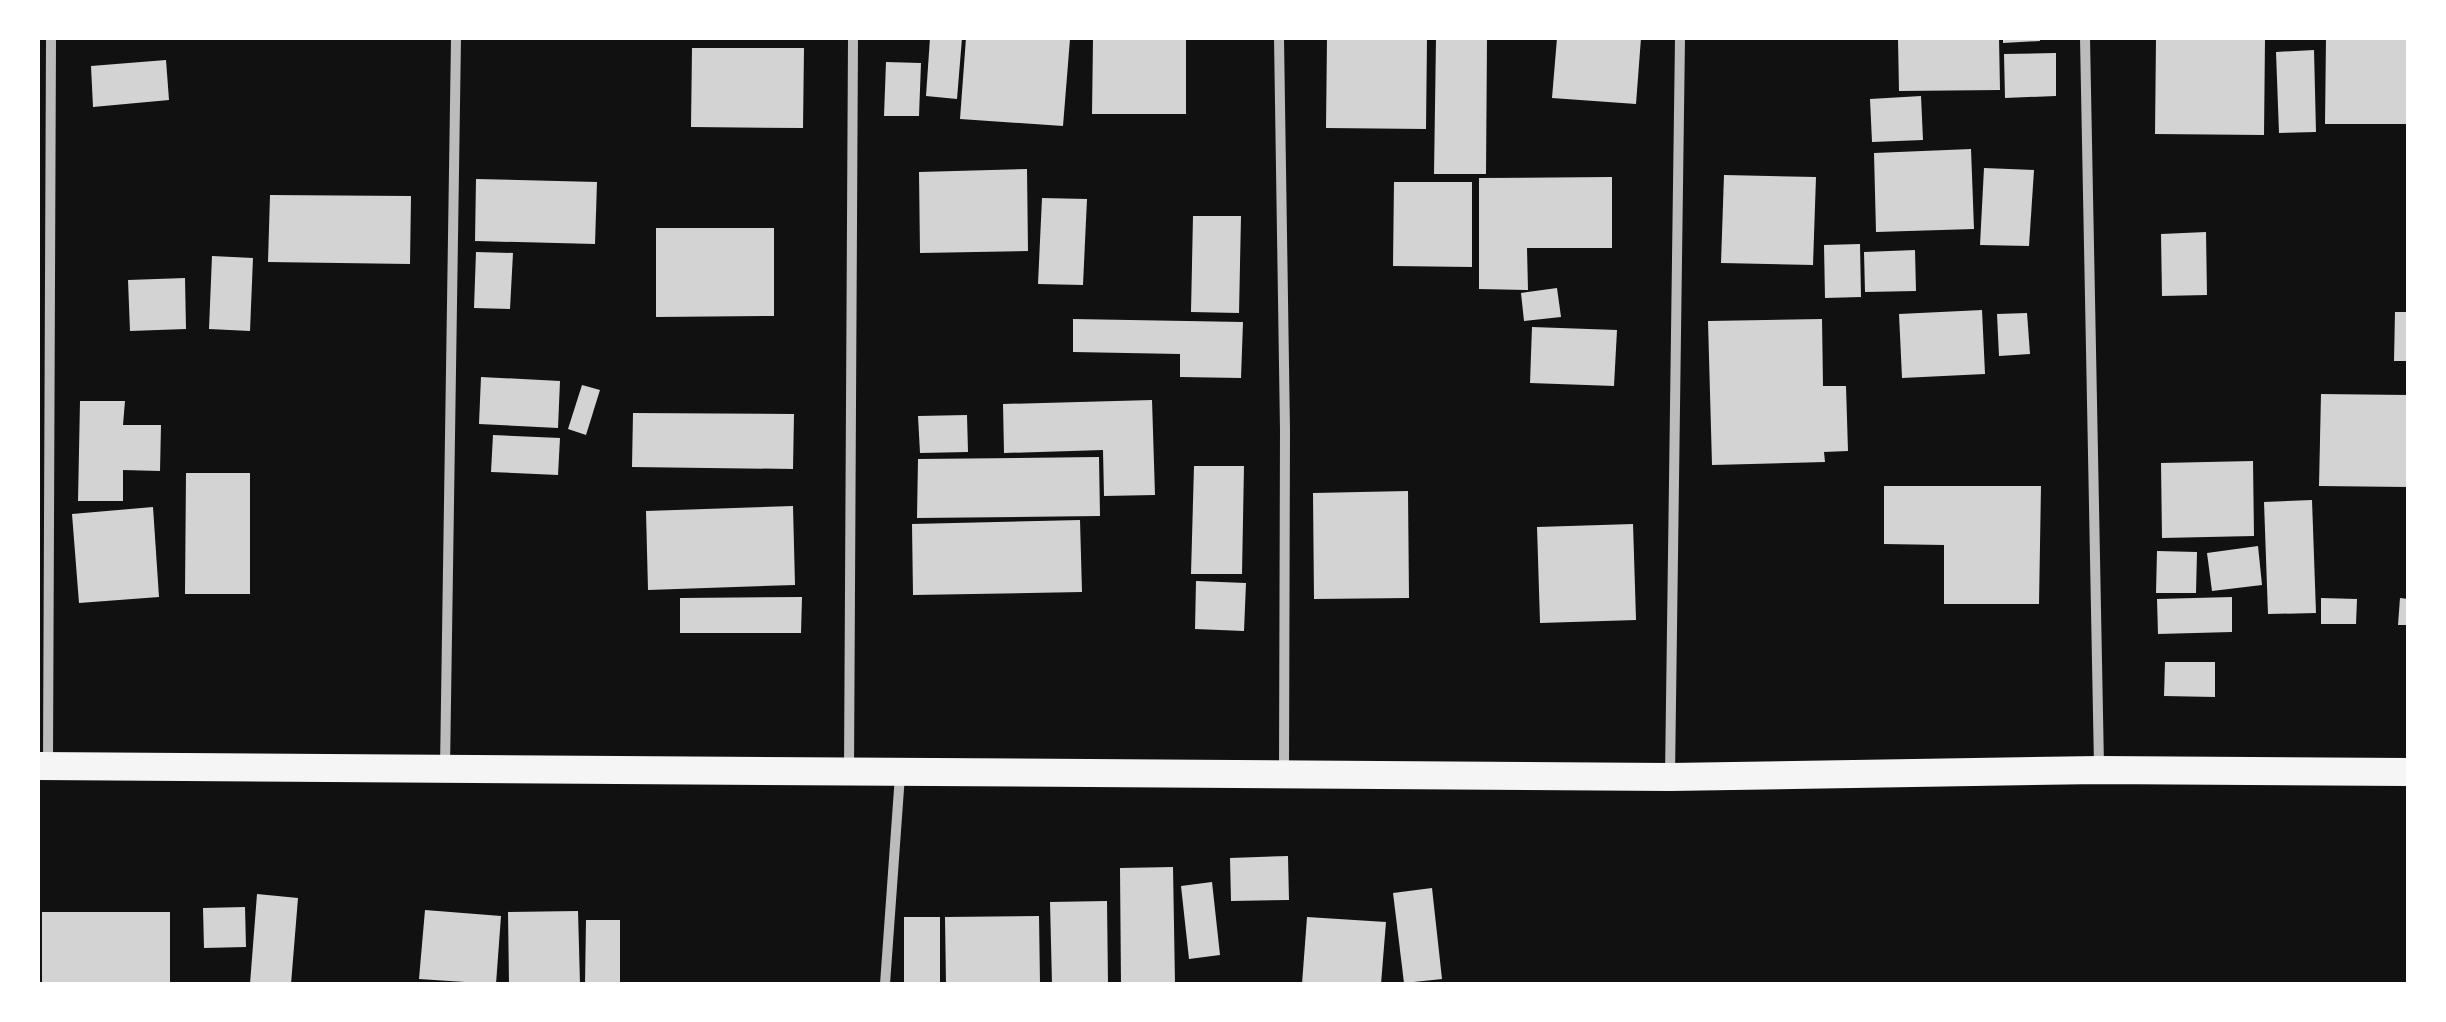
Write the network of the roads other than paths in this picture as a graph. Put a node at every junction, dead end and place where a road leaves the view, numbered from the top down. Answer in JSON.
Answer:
{"nodes":[{"id":1,"x":51,"y":38,"type":"edge"},
{"id":2,"x":456,"y":38,"type":"edge"},
{"id":3,"x":853,"y":38,"type":"edge"},
{"id":4,"x":1280,"y":38,"type":"edge"},
{"id":5,"x":1680,"y":38,"type":"edge"},
{"id":6,"x":2085,"y":38,"type":"edge"},
{"id":7,"x":42,"y":766,"type":"edge"},
{"id":8,"x":445,"y":768,"type":"junction"},
{"id":9,"x":849,"y":770,"type":"junction"},
{"id":10,"x":2099,"y":770,"type":"junction"},
{"id":11,"x":2408,"y":772,"type":"edge"},
{"id":12,"x":1284,"y":773,"type":"junction"},
{"id":13,"x":900,"y":774,"type":"junction"},
{"id":14,"x":1670,"y":777,"type":"junction"},
{"id":15,"x":885,"y":984,"type":"edge"}],
"edges":[{"from":1,"to":7,"type":"street"},
{"from":2,"to":8,"type":"street"},
{"from":3,"to":9,"type":"street"},
{"from":4,"to":12,"type":"street"},
{"from":5,"to":14,"type":"street"},
{"from":6,"to":10,"type":"street"},
{"from":7,"to":8,"type":"highway"},
{"from":8,"to":9,"type":"highway"},
{"from":9,"to":13,"type":"highway"},
{"from":10,"to":11,"type":"highway"},
{"from":10,"to":14,"type":"highway"},
{"from":12,"to":13,"type":"highway"},
{"from":12,"to":14,"type":"highway"},
{"from":13,"to":15,"type":"street"}]}
